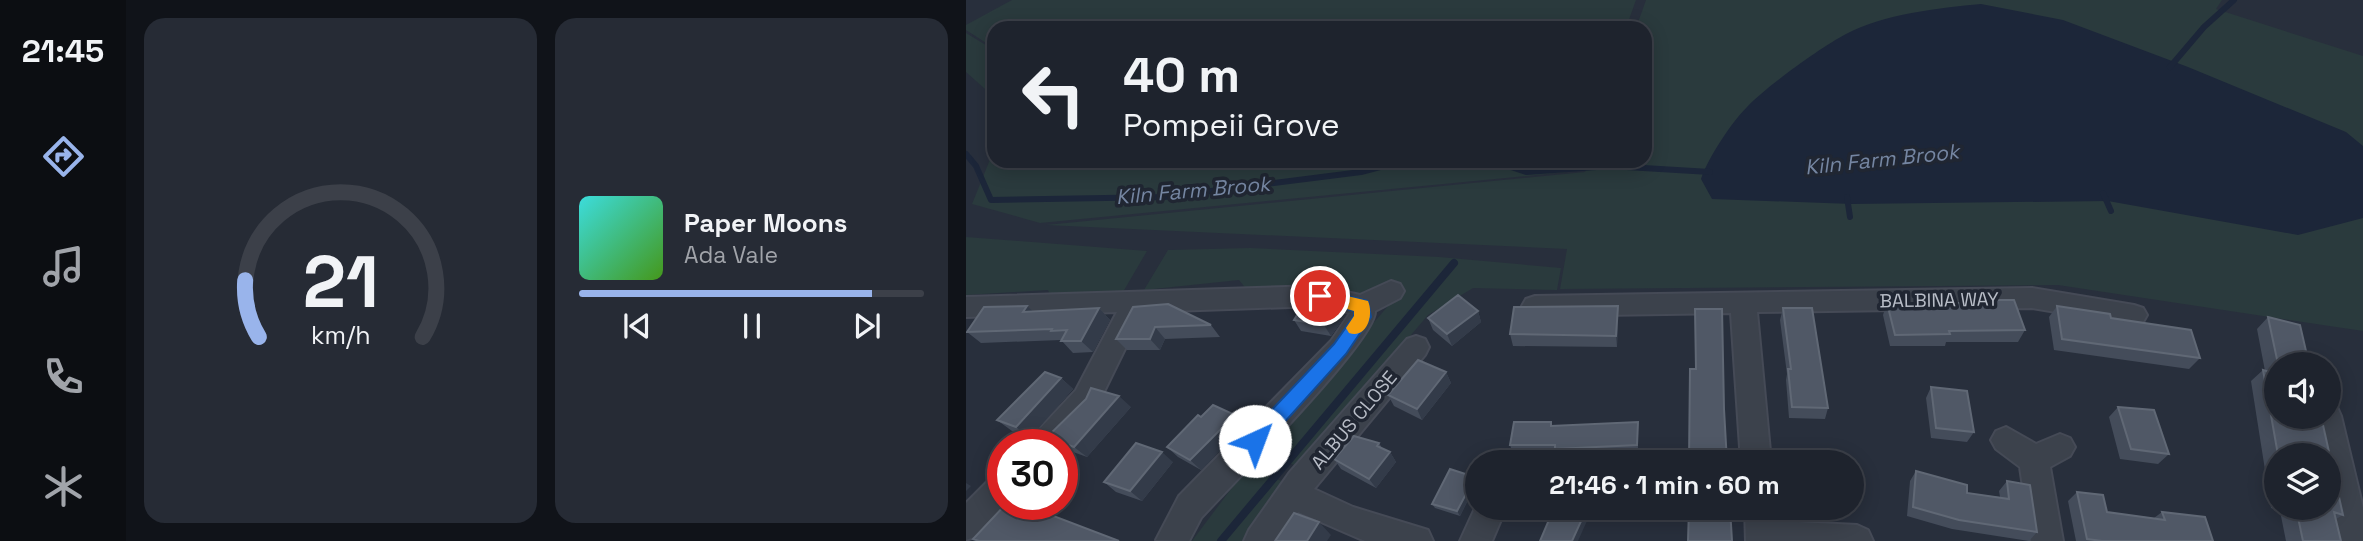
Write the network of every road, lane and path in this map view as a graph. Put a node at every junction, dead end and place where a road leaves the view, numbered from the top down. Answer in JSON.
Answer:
{"nodes":[{"id":1,"x":1391,"y":291,"type":"dead end"},
{"id":2,"x":1743,"y":302,"type":"junction"},
{"id":3,"x":1134,"y":304,"type":"junction"},
{"id":4,"x":1362,"y":306,"type":"junction"},
{"id":5,"x":1535,"y":306,"type":"edge"},
{"id":6,"x":966,"y":307,"type":"edge"},
{"id":7,"x":2134,"y":315,"type":"dead end"},
{"id":8,"x":1416,"y":347,"type":"dead end"},
{"id":9,"x":1058,"y":429,"type":"edge"},
{"id":10,"x":2330,"y":429,"type":"edge"},
{"id":11,"x":2006,"y":440,"type":"dead end"},
{"id":12,"x":1755,"y":450,"type":"edge"},
{"id":13,"x":1292,"y":494,"type":"junction"},
{"id":14,"x":987,"y":503,"type":"edge"},
{"id":15,"x":1486,"y":520,"type":"edge"},
{"id":16,"x":966,"y":525,"type":"edge"},
{"id":17,"x":1762,"y":528,"type":"edge"},
{"id":18,"x":1171,"y":540,"type":"edge"},
{"id":19,"x":1260,"y":541,"type":"edge"},
{"id":20,"x":1417,"y":541,"type":"edge"},
{"id":21,"x":1476,"y":541,"type":"edge"},
{"id":22,"x":1857,"y":541,"type":"edge"},
{"id":23,"x":2047,"y":541,"type":"edge"},
{"id":24,"x":2354,"y":541,"type":"edge"}],
"edges":[{"from":1,"to":4,"type":"street"},
{"from":2,"to":5,"type":"street","name":"BALBINA WAY"},
{"from":2,"to":7,"type":"street","name":"BALBINA WAY"},
{"from":2,"to":12,"type":"street"},
{"from":3,"to":4,"type":"street"},
{"from":3,"to":6,"type":"street"},
{"from":3,"to":9,"type":"street"},
{"from":4,"to":18,"type":"street"},
{"from":8,"to":13,"type":"street","name":"ALBUS CLOSE"},
{"from":10,"to":24,"type":"street"},
{"from":11,"to":23,"type":"street"},
{"from":13,"to":19,"type":"street","name":"ALBUS CLOSE"},
{"from":13,"to":20,"type":"street"},
{"from":14,"to":16,"type":"street"},
{"from":15,"to":21,"type":"street"},
{"from":17,"to":22,"type":"street"}]}
